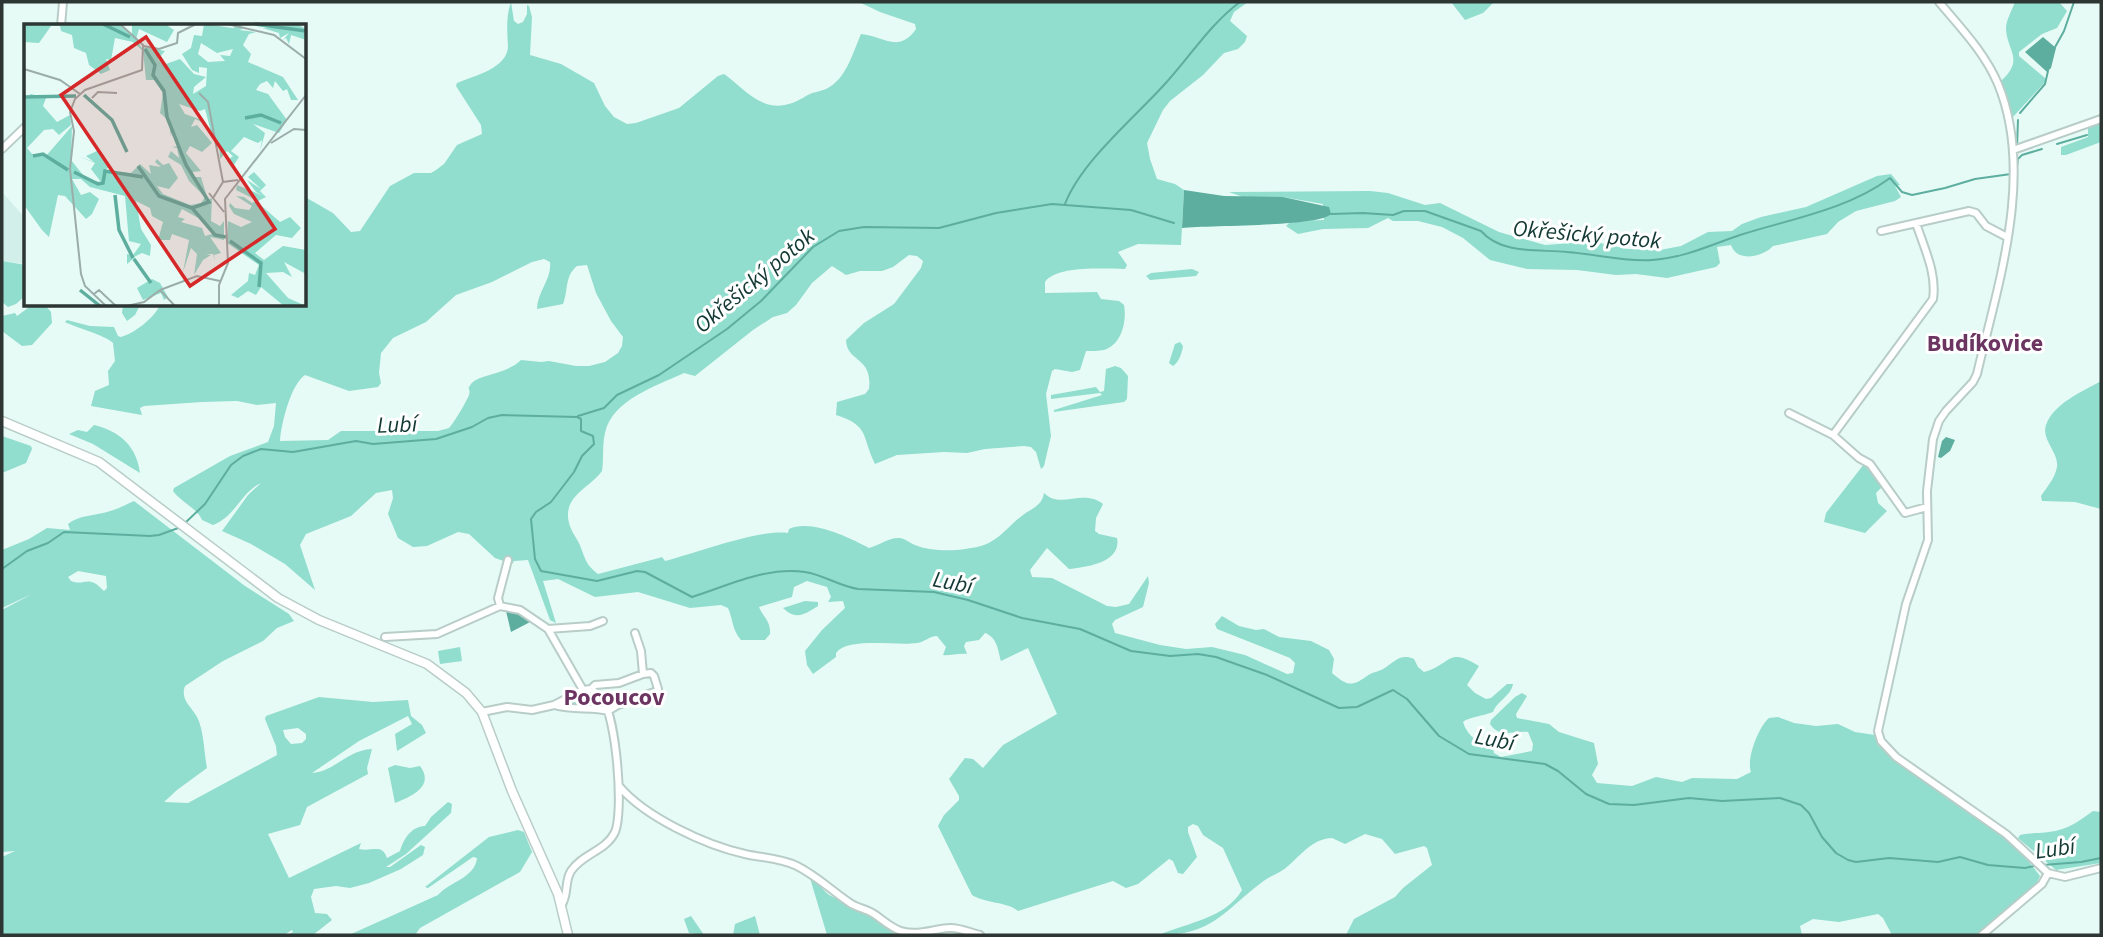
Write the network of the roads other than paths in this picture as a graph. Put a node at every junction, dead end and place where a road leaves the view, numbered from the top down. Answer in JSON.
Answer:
{"nodes":[{"id":1,"x":63,"y":2,"type":"edge"},
{"id":2,"x":1939,"y":2,"type":"edge"},
{"id":3,"x":61,"y":24,"type":"edge"},
{"id":4,"x":2101,"y":119,"type":"edge"},
{"id":5,"x":24,"y":128,"type":"edge"},
{"id":6,"x":2,"y":149,"type":"edge"},
{"id":7,"x":2015,"y":150,"type":"junction"},
{"id":8,"x":1916,"y":223,"type":"junction"},
{"id":9,"x":1881,"y":231,"type":"dead end"},
{"id":10,"x":2007,"y":237,"type":"junction"},
{"id":11,"x":1789,"y":413,"type":"dead end"},
{"id":12,"x":2,"y":421,"type":"edge"},
{"id":13,"x":1833,"y":435,"type":"junction"},
{"id":14,"x":1927,"y":507,"type":"junction"},
{"id":15,"x":508,"y":560,"type":"dead end"},
{"id":16,"x":500,"y":606,"type":"junction"},
{"id":17,"x":603,"y":621,"type":"dead end"},
{"id":18,"x":548,"y":629,"type":"junction"},
{"id":19,"x":635,"y":633,"type":"dead end"},
{"id":20,"x":385,"y":637,"type":"dead end"},
{"id":21,"x":643,"y":674,"type":"junction"},
{"id":22,"x":591,"y":689,"type":"junction"},
{"id":23,"x":583,"y":690,"type":"junction"},
{"id":24,"x":554,"y":705,"type":"junction"},
{"id":25,"x":608,"y":711,"type":"junction"},
{"id":26,"x":482,"y":712,"type":"junction"},
{"id":27,"x":619,"y":786,"type":"junction"},
{"id":28,"x":2101,"y":868,"type":"edge"},
{"id":29,"x":2045,"y":870,"type":"junction"},
{"id":30,"x":561,"y":906,"type":"junction"},
{"id":31,"x":568,"y":935,"type":"edge"},
{"id":32,"x":980,"y":935,"type":"edge"},
{"id":33,"x":1982,"y":935,"type":"edge"}],
"edges":[{"from":1,"to":3,"type":"street"},
{"from":2,"to":7,"type":"street"},
{"from":4,"to":7,"type":"street"},
{"from":5,"to":6,"type":"street"},
{"from":7,"to":10,"type":"street"},
{"from":8,"to":9,"type":"street"},
{"from":8,"to":10,"type":"street"},
{"from":8,"to":13,"type":"street"},
{"from":10,"to":14,"type":"street"},
{"from":11,"to":13,"type":"street"},
{"from":12,"to":26,"type":"main road"},
{"from":13,"to":14,"type":"street"},
{"from":14,"to":29,"type":"street"},
{"from":15,"to":16,"type":"street"},
{"from":16,"to":18,"type":"street"},
{"from":16,"to":20,"type":"street"},
{"from":17,"to":18,"type":"street"},
{"from":18,"to":23,"type":"street"},
{"from":19,"to":21,"type":"street"},
{"from":21,"to":22,"type":"street"},
{"from":21,"to":25,"type":"street"},
{"from":22,"to":23,"type":"street"},
{"from":22,"to":25,"type":"street"},
{"from":23,"to":24,"type":"street"},
{"from":24,"to":25,"type":"street"},
{"from":24,"to":26,"type":"street"},
{"from":25,"to":27,"type":"street"},
{"from":26,"to":30,"type":"main road"},
{"from":27,"to":30,"type":"street"},
{"from":27,"to":32,"type":"street"},
{"from":28,"to":29,"type":"street"},
{"from":29,"to":33,"type":"street"},
{"from":30,"to":31,"type":"main road"}]}
